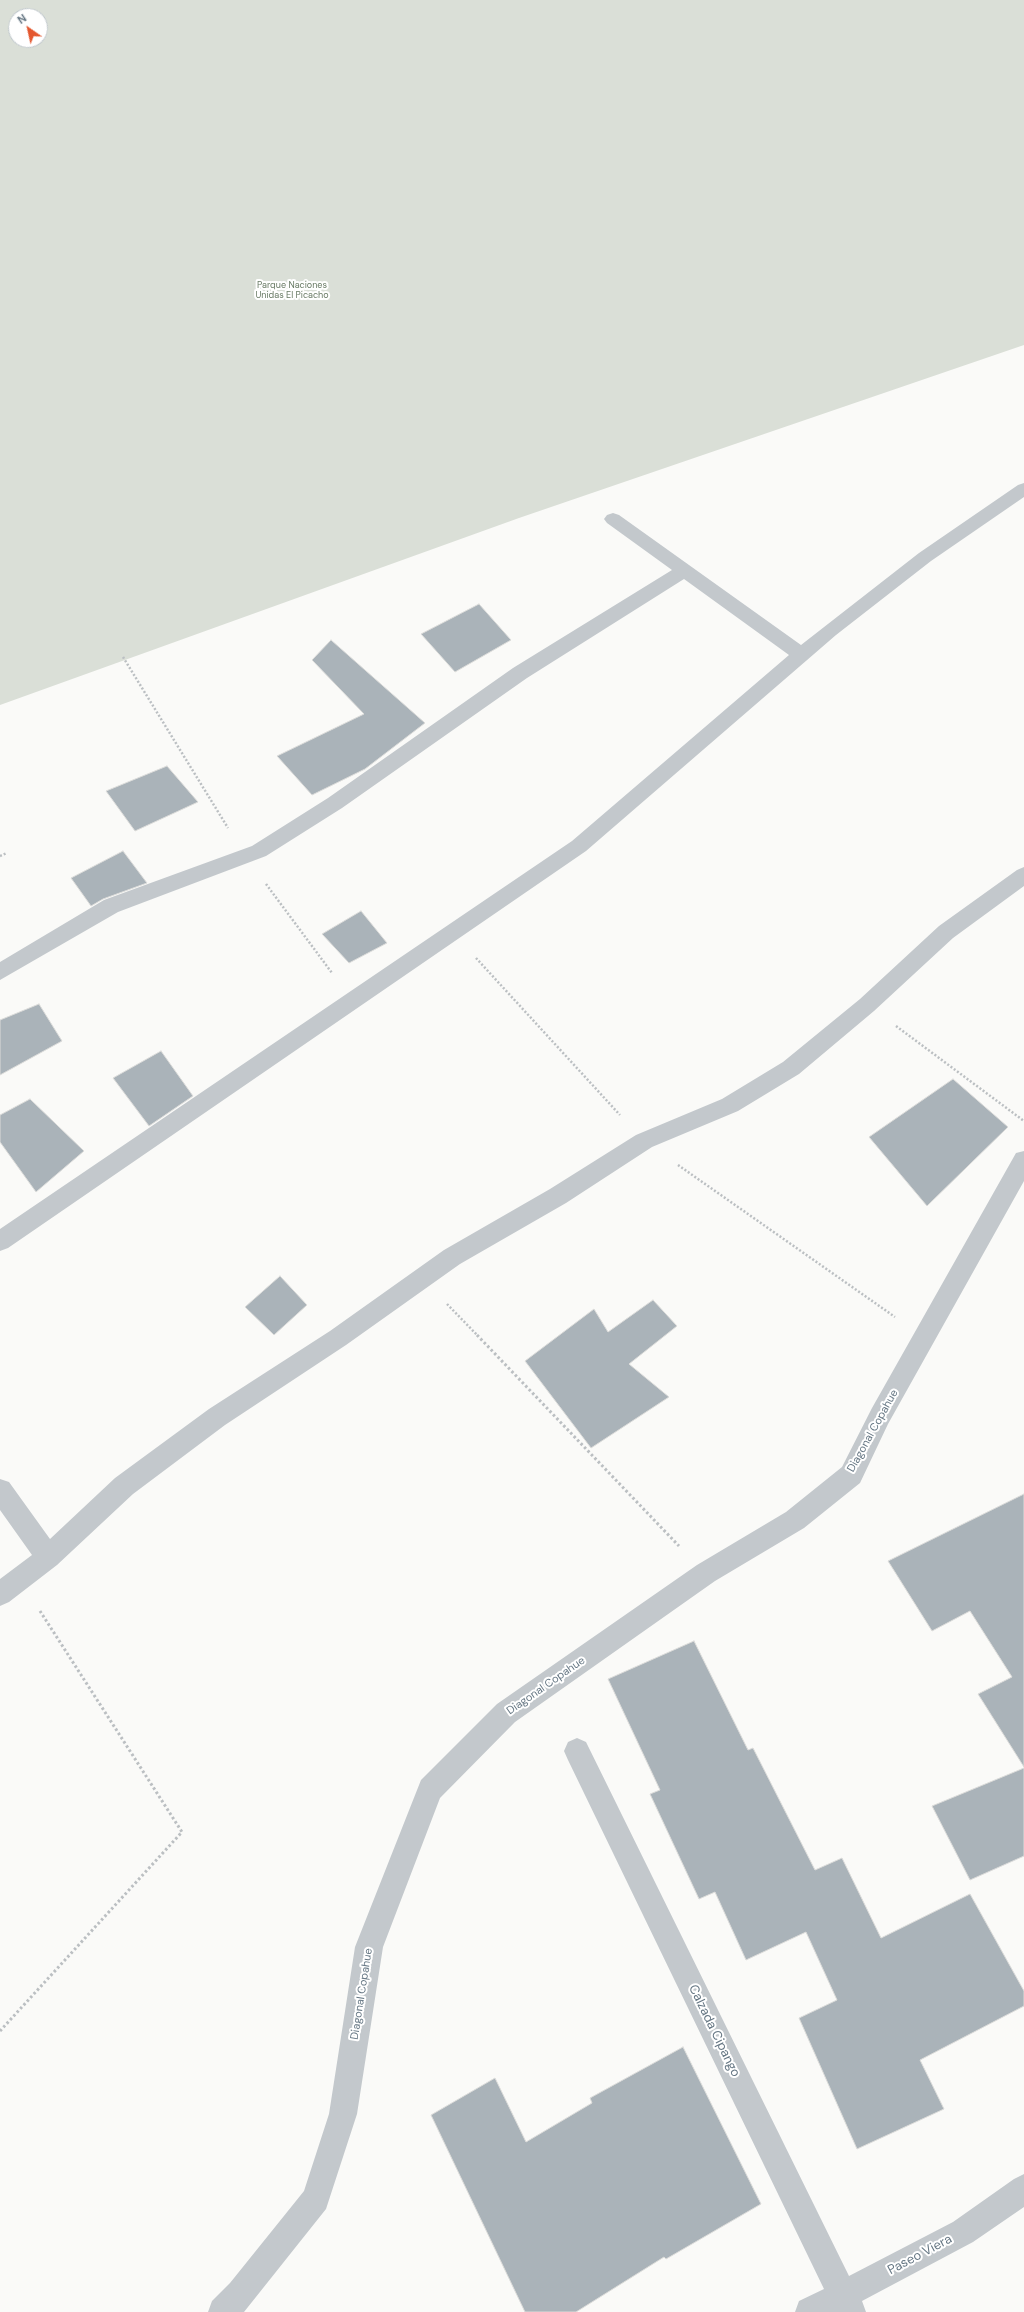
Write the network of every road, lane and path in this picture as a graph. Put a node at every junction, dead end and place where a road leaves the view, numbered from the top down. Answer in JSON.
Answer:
{"nodes":[{"id":1,"x":1024,"y":489,"type":"edge"},
{"id":2,"x":613,"y":519,"type":"dead end"},
{"id":3,"x":685,"y":570,"type":"junction"},
{"id":4,"x":802,"y":654,"type":"junction"},
{"id":5,"x":8,"y":853,"type":"dead end"},
{"id":6,"x":0,"y":856,"type":"edge"},
{"id":7,"x":1024,"y":875,"type":"edge"},
{"id":8,"x":0,"y":972,"type":"edge"},
{"id":9,"x":867,"y":1005,"type":"junction"},
{"id":10,"x":1024,"y":1121,"type":"edge"},
{"id":11,"x":1024,"y":1160,"type":"edge"},
{"id":12,"x":0,"y":1241,"type":"edge"},
{"id":13,"x":421,"y":1278,"type":"junction"},
{"id":14,"x":0,"y":1490,"type":"edge"},
{"id":15,"x":48,"y":1556,"type":"junction"},
{"id":16,"x":706,"y":1573,"type":"junction"},
{"id":17,"x":20,"y":1580,"type":"junction"},
{"id":18,"x":0,"y":1594,"type":"edge"},
{"id":19,"x":577,"y":1750,"type":"dead end"},
{"id":20,"x":0,"y":2031,"type":"edge"},
{"id":21,"x":1024,"y":2190,"type":"edge"},
{"id":22,"x":847,"y":2304,"type":"edge"},
{"id":23,"x":222,"y":2312,"type":"edge"},
{"id":24,"x":810,"y":2312,"type":"edge"}],
"edges":[{"from":1,"to":4,"type":"street"},
{"from":2,"to":3,"type":"street"},
{"from":3,"to":4,"type":"street"},
{"from":3,"to":8,"type":"street"},
{"from":4,"to":12,"type":"street"},
{"from":5,"to":6,"type":"path"},
{"from":7,"to":9,"type":"street"},
{"from":9,"to":10,"type":"path"},
{"from":9,"to":13,"type":"street"},
{"from":11,"to":16,"type":"street","name":"Diagonal Copahue"},
{"from":13,"to":15,"type":"street"},
{"from":13,"to":16,"type":"path"},
{"from":14,"to":15,"type":"street"},
{"from":15,"to":17,"type":"street"},
{"from":16,"to":23,"type":"street","name":"Diagonal Copahue"},
{"from":17,"to":18,"type":"street"},
{"from":17,"to":20,"type":"path"},
{"from":19,"to":22,"type":"street","name":"Calzada Cipango"},
{"from":21,"to":22,"type":"street","name":"Paseo Viera"},
{"from":22,"to":24,"type":"street","name":"Paseo Viera"}]}
